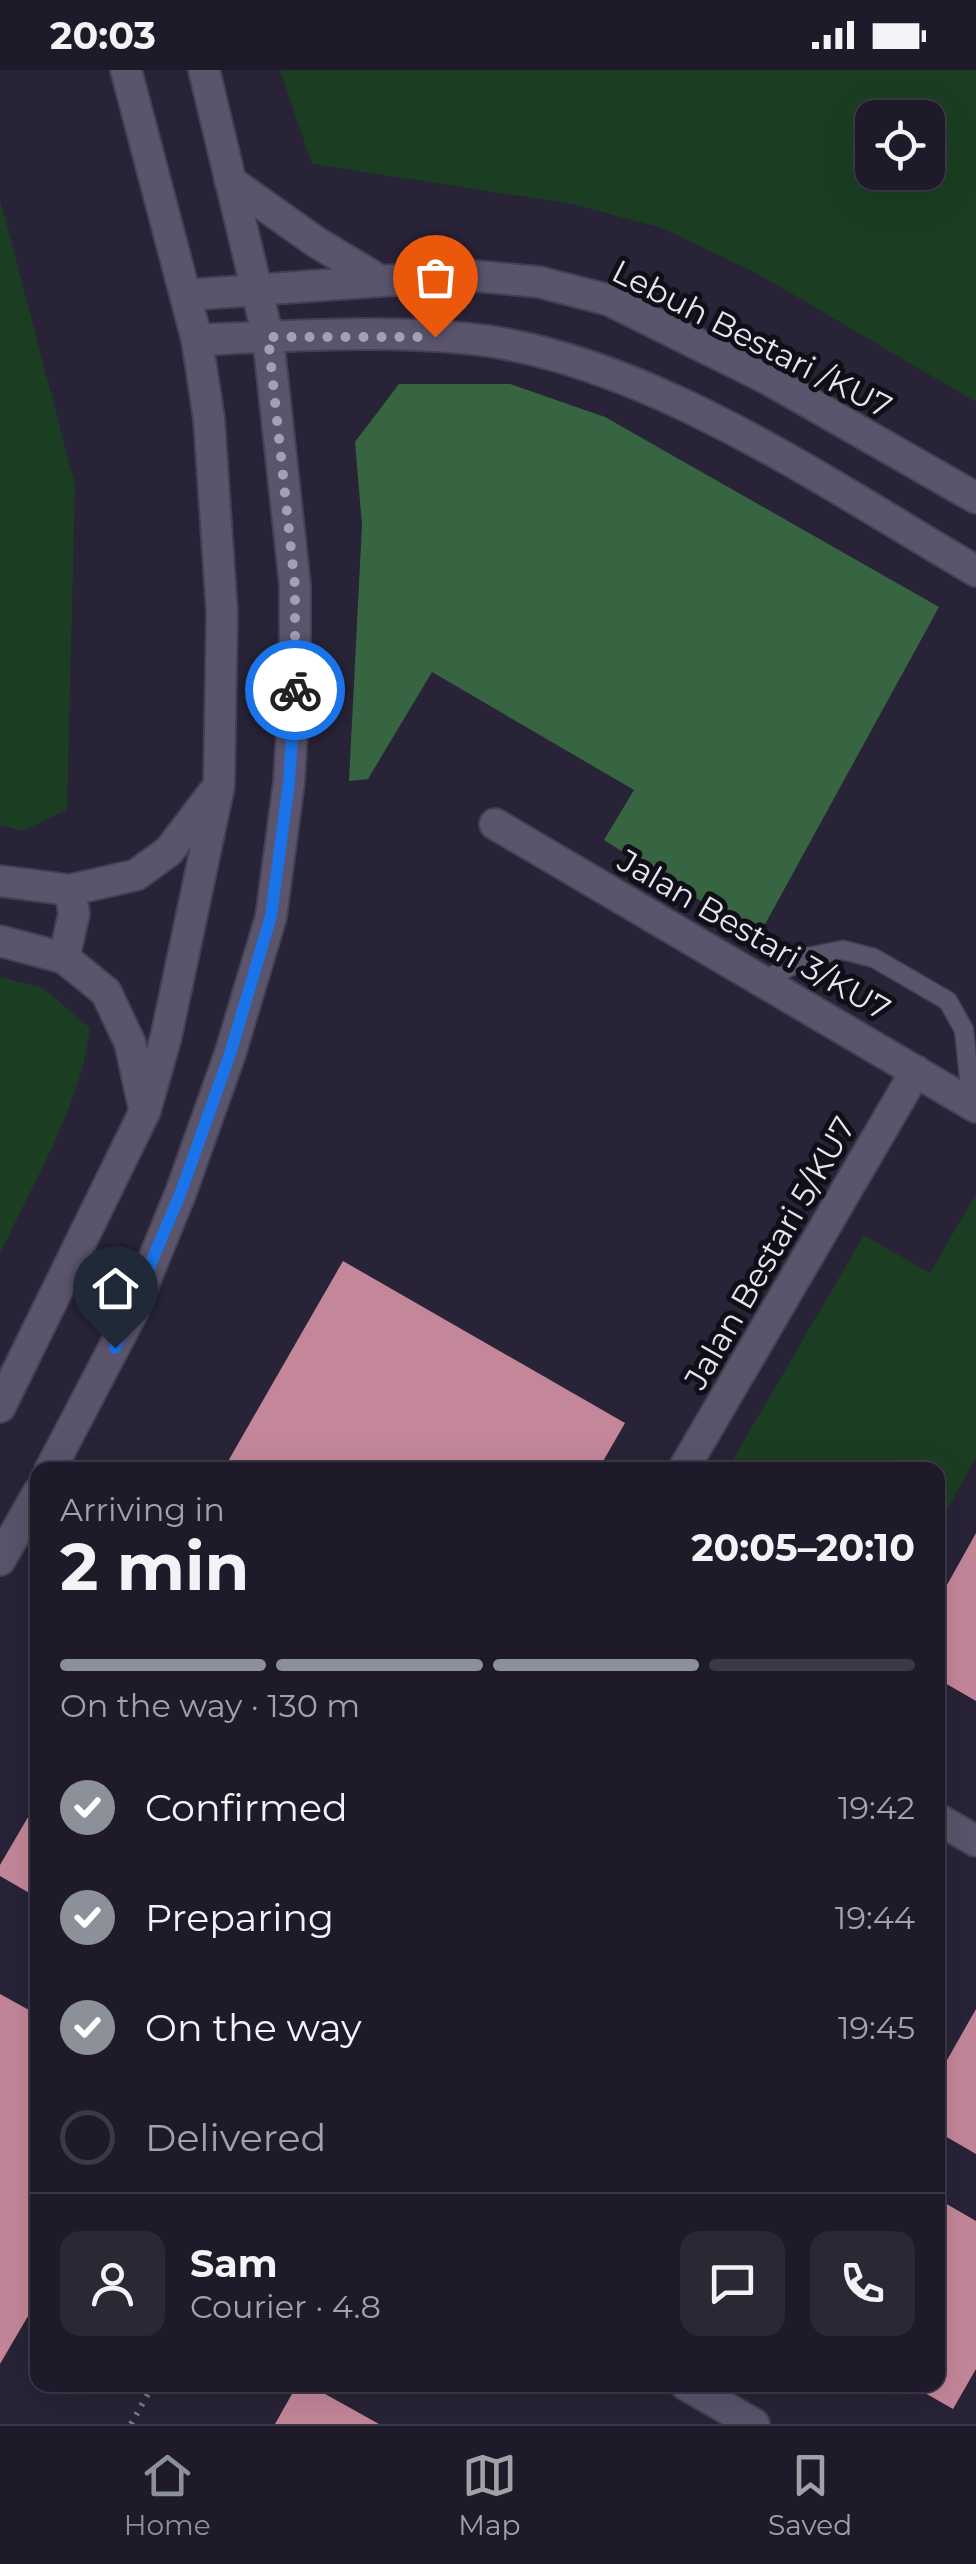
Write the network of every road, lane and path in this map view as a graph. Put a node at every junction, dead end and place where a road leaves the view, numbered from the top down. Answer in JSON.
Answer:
{"nodes":[{"id":1,"x":126,"y":70,"type":"edge"},
{"id":2,"x":204,"y":70,"type":"edge"},
{"id":3,"x":230,"y":181,"type":"junction"},
{"id":4,"x":379,"y":280,"type":"junction"},
{"id":5,"x":256,"y":288,"type":"junction"},
{"id":6,"x":186,"y":296,"type":"junction"},
{"id":7,"x":268,"y":337,"type":"junction"},
{"id":8,"x":197,"y":340,"type":"junction"},
{"id":9,"x":976,"y":498,"type":"edge"},
{"id":10,"x":976,"y":571,"type":"edge"},
{"id":11,"x":219,"y":786,"type":"junction"},
{"id":12,"x":495,"y":824,"type":"dead end"},
{"id":13,"x":0,"y":882,"type":"edge"},
{"id":14,"x":70,"y":890,"type":"junction"},
{"id":15,"x":0,"y":940,"type":"edge"},
{"id":16,"x":64,"y":958,"type":"junction"},
{"id":17,"x":763,"y":981,"type":"junction"},
{"id":18,"x":972,"y":1054,"type":"edge"},
{"id":19,"x":916,"y":1071,"type":"junction"},
{"id":20,"x":974,"y":1106,"type":"edge"},
{"id":21,"x":145,"y":1111,"type":"junction"},
{"id":22,"x":0,"y":1407,"type":"edge"},
{"id":23,"x":54,"y":1462,"type":"edge"},
{"id":24,"x":688,"y":1462,"type":"edge"},
{"id":25,"x":30,"y":1507,"type":"edge"},
{"id":26,"x":0,"y":1560,"type":"edge"},
{"id":27,"x":945,"y":1822,"type":"edge"},
{"id":28,"x":976,"y":1841,"type":"edge"},
{"id":29,"x":149,"y":2392,"type":"edge"},
{"id":30,"x":698,"y":2392,"type":"edge"},
{"id":31,"x":130,"y":2424,"type":"edge"},
{"id":32,"x":754,"y":2424,"type":"edge"}],
"edges":[{"from":1,"to":6,"type":"street"},
{"from":2,"to":3,"type":"street"},
{"from":3,"to":4,"type":"street"},
{"from":3,"to":5,"type":"street"},
{"from":4,"to":5,"type":"street","name":"Lebuh Bestari /KU7"},
{"from":4,"to":9,"type":"street","name":"Lebuh Bestari /KU7"},
{"from":5,"to":6,"type":"street","name":"Lebuh Bestari /KU7"},
{"from":5,"to":7,"type":"street"},
{"from":6,"to":8,"type":"street"},
{"from":7,"to":8,"type":"street"},
{"from":7,"to":10,"type":"street"},
{"from":7,"to":23,"type":"street"},
{"from":8,"to":11,"type":"street"},
{"from":11,"to":14,"type":"street"},
{"from":11,"to":21,"type":"street"},
{"from":12,"to":17,"type":"street","name":"Jalan Bestari 3/KU7"},
{"from":13,"to":14,"type":"street"},
{"from":14,"to":16,"type":"street"},
{"from":15,"to":16,"type":"street"},
{"from":16,"to":21,"type":"street"},
{"from":17,"to":18,"type":"lane"},
{"from":17,"to":19,"type":"street","name":"Jalan Bestari 3/KU7"},
{"from":18,"to":20,"type":"lane"},
{"from":19,"to":20,"type":"street","name":"Jalan Bestari 3/KU7"},
{"from":19,"to":24,"type":"street","name":"Jalan Bestari 5/KU7"},
{"from":21,"to":22,"type":"street"},
{"from":25,"to":26,"type":"street"},
{"from":27,"to":28,"type":"street"},
{"from":29,"to":31,"type":"path"},
{"from":30,"to":32,"type":"street"}]}
